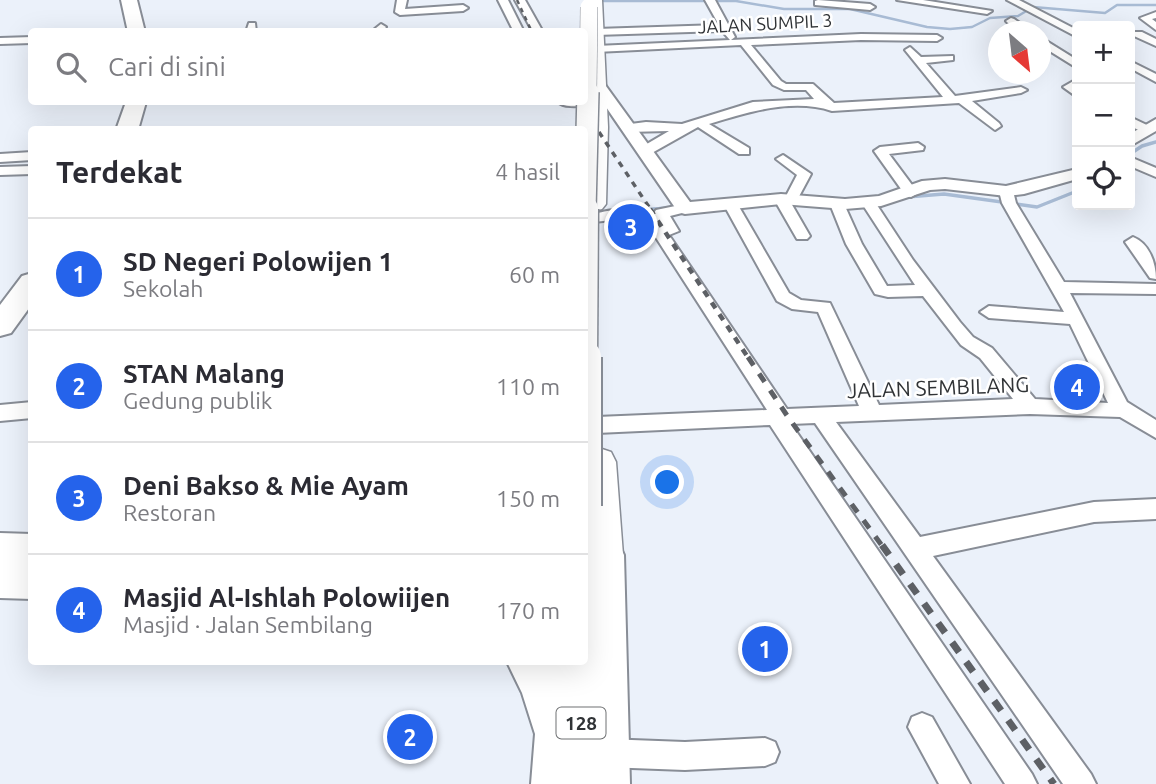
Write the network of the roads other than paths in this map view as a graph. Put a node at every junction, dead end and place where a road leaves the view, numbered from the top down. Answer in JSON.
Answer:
{"nodes":[{"id":1,"x":129,"y":0,"type":"edge"},
{"id":2,"x":402,"y":0,"type":"edge"},
{"id":3,"x":503,"y":0,"type":"edge"},
{"id":4,"x":520,"y":0,"type":"edge"},
{"id":5,"x":902,"y":0,"type":"edge"},
{"id":6,"x":1012,"y":0,"type":"edge"},
{"id":7,"x":710,"y":1,"type":"edge"},
{"id":8,"x":915,"y":1,"type":"edge"},
{"id":9,"x":845,"y":2,"type":"edge"},
{"id":10,"x":818,"y":3,"type":"dead end"},
{"id":11,"x":870,"y":7,"type":"dead end"},
{"id":12,"x":463,"y":8,"type":"dead end"},
{"id":13,"x":987,"y":11,"type":"dead end"},
{"id":14,"x":1156,"y":15,"type":"edge"},
{"id":15,"x":665,"y":21,"type":"dead end"},
{"id":16,"x":591,"y":25,"type":"edge"},
{"id":17,"x":1156,"y":27,"type":"edge"},
{"id":18,"x":136,"y":28,"type":"edge"},
{"id":19,"x":517,"y":28,"type":"edge"},
{"id":20,"x":536,"y":28,"type":"edge"},
{"id":21,"x":723,"y":28,"type":"junction"},
{"id":22,"x":1072,"y":31,"type":"edge"},
{"id":23,"x":1138,"y":34,"type":"dead end"},
{"id":24,"x":937,"y":38,"type":"dead end"},
{"id":25,"x":28,"y":40,"type":"edge"},
{"id":26,"x":0,"y":41,"type":"edge"},
{"id":27,"x":739,"y":43,"type":"junction"},
{"id":28,"x":1156,"y":43,"type":"edge"},
{"id":29,"x":0,"y":47,"type":"edge"},
{"id":30,"x":28,"y":47,"type":"edge"},
{"id":31,"x":1051,"y":47,"type":"edge"},
{"id":32,"x":588,"y":57,"type":"edge"},
{"id":33,"x":949,"y":58,"type":"dead end"},
{"id":34,"x":1072,"y":62,"type":"edge"},
{"id":35,"x":1156,"y":62,"type":"edge"},
{"id":36,"x":1135,"y":64,"type":"edge"},
{"id":37,"x":1135,"y":67,"type":"edge"},
{"id":38,"x":1156,"y":79,"type":"edge"},
{"id":39,"x":1021,"y":90,"type":"dead end"},
{"id":40,"x":588,"y":98,"type":"edge"},
{"id":41,"x":957,"y":99,"type":"junction"},
{"id":42,"x":1058,"y":101,"type":"dead end"},
{"id":43,"x":1072,"y":101,"type":"edge"},
{"id":44,"x":588,"y":102,"type":"edge"},
{"id":45,"x":818,"y":102,"type":"junction"},
{"id":46,"x":135,"y":105,"type":"edge"},
{"id":47,"x":583,"y":105,"type":"edge"},
{"id":48,"x":584,"y":105,"type":"edge"},
{"id":49,"x":588,"y":105,"type":"edge"},
{"id":50,"x":1135,"y":122,"type":"edge"},
{"id":51,"x":699,"y":123,"type":"junction"},
{"id":52,"x":128,"y":126,"type":"edge"},
{"id":53,"x":579,"y":126,"type":"edge"},
{"id":54,"x":586,"y":126,"type":"edge"},
{"id":55,"x":587,"y":126,"type":"edge"},
{"id":56,"x":995,"y":126,"type":"dead end"},
{"id":57,"x":1152,"y":127,"type":"edge"},
{"id":58,"x":628,"y":128,"type":"junction"},
{"id":59,"x":683,"y":128,"type":"junction"},
{"id":60,"x":1135,"y":138,"type":"edge"},
{"id":61,"x":918,"y":147,"type":"dead end"},
{"id":62,"x":645,"y":151,"type":"junction"},
{"id":63,"x":744,"y":151,"type":"dead end"},
{"id":64,"x":28,"y":156,"type":"edge"},
{"id":65,"x":0,"y":158,"type":"edge"},
{"id":66,"x":783,"y":159,"type":"dead end"},
{"id":67,"x":1135,"y":163,"type":"edge"},
{"id":68,"x":588,"y":164,"type":"edge"},
{"id":69,"x":28,"y":170,"type":"edge"},
{"id":70,"x":0,"y":171,"type":"edge"},
{"id":71,"x":1156,"y":173,"type":"edge"},
{"id":72,"x":1072,"y":175,"type":"edge"},
{"id":73,"x":911,"y":193,"type":"junction"},
{"id":74,"x":1009,"y":200,"type":"junction"},
{"id":75,"x":784,"y":201,"type":"junction"},
{"id":76,"x":870,"y":204,"type":"junction"},
{"id":77,"x":839,"y":206,"type":"junction"},
{"id":78,"x":732,"y":207,"type":"junction"},
{"id":79,"x":685,"y":208,"type":"junction"},
{"id":80,"x":591,"y":213,"type":"edge"},
{"id":81,"x":802,"y":236,"type":"dead end"},
{"id":82,"x":1132,"y":242,"type":"dead end"},
{"id":83,"x":1156,"y":274,"type":"edge"},
{"id":84,"x":1059,"y":287,"type":"junction"},
{"id":85,"x":28,"y":288,"type":"edge"},
{"id":86,"x":927,"y":289,"type":"junction"},
{"id":87,"x":1156,"y":289,"type":"edge"},
{"id":88,"x":989,"y":312,"type":"dead end"},
{"id":89,"x":1074,"y":319,"type":"junction"},
{"id":90,"x":0,"y":326,"type":"edge"},
{"id":91,"x":1118,"y":405,"type":"junction"},
{"id":92,"x":1030,"y":406,"type":"junction"},
{"id":93,"x":28,"y":410,"type":"edge"},
{"id":94,"x":0,"y":413,"type":"edge"},
{"id":95,"x":873,"y":414,"type":"junction"},
{"id":96,"x":794,"y":416,"type":"junction"},
{"id":97,"x":597,"y":425,"type":"junction"},
{"id":98,"x":1156,"y":430,"type":"edge"},
{"id":99,"x":1156,"y":509,"type":"edge"},
{"id":100,"x":915,"y":549,"type":"junction"},
{"id":101,"x":0,"y":552,"type":"edge"},
{"id":102,"x":28,"y":553,"type":"edge"},
{"id":103,"x":594,"y":576,"type":"edge"},
{"id":104,"x":0,"y":578,"type":"edge"},
{"id":105,"x":28,"y":579,"type":"edge"},
{"id":106,"x":532,"y":665,"type":"edge"},
{"id":107,"x":563,"y":665,"type":"edge"},
{"id":108,"x":582,"y":665,"type":"edge"},
{"id":109,"x":922,"y":727,"type":"dead end"},
{"id":110,"x":765,"y":752,"type":"dead end"},
{"id":111,"x":581,"y":771,"type":"edge"},
{"id":112,"x":955,"y":784,"type":"edge"},
{"id":113,"x":1022,"y":784,"type":"edge"},
{"id":114,"x":1082,"y":784,"type":"edge"}],
"edges":[{"from":1,"to":18,"type":"highway"},
{"from":2,"to":12,"type":"street"},
{"from":3,"to":19,"type":"street"},
{"from":4,"to":20,"type":"street"},
{"from":5,"to":8,"type":"street"},
{"from":6,"to":22,"type":"street"},
{"from":7,"to":21,"type":"street"},
{"from":8,"to":13,"type":"street"},
{"from":9,"to":10,"type":"street"},
{"from":9,"to":11,"type":"street"},
{"from":14,"to":17,"type":"street"},
{"from":15,"to":16,"type":"street"},
{"from":16,"to":21,"type":"street"},
{"from":16,"to":27,"type":"street","name":"JALAN SUMPIL 3"},
{"from":16,"to":32,"type":"main road"},
{"from":16,"to":40,"type":"main road","bridge":true},
{"from":21,"to":27,"type":"street"},
{"from":23,"to":28,"type":"street"},
{"from":24,"to":27,"type":"street","name":"JALAN SUMPIL 3"},
{"from":25,"to":26,"type":"street"},
{"from":27,"to":45,"type":"street"},
{"from":29,"to":30,"type":"street"},
{"from":31,"to":34,"type":"street"},
{"from":33,"to":41,"type":"street"},
{"from":35,"to":36,"type":"street"},
{"from":37,"to":38,"type":"street"},
{"from":39,"to":41,"type":"street"},
{"from":41,"to":45,"type":"street"},
{"from":41,"to":56,"type":"street"},
{"from":42,"to":43,"type":"street"},
{"from":44,"to":58,"type":"street"},
{"from":45,"to":51,"type":"street"},
{"from":46,"to":52,"type":"highway"},
{"from":47,"to":53,"type":"main road"},
{"from":48,"to":54,"type":"main road"},
{"from":49,"to":55,"type":"main road","bridge":true},
{"from":50,"to":57,"type":"street"},
{"from":51,"to":59,"type":"street"},
{"from":51,"to":63,"type":"street"},
{"from":57,"to":60,"type":"street"},
{"from":58,"to":59,"type":"street"},
{"from":58,"to":62,"type":"street"},
{"from":59,"to":62,"type":"street"},
{"from":61,"to":73,"type":"street"},
{"from":62,"to":79,"type":"street"},
{"from":64,"to":65,"type":"street"},
{"from":66,"to":75,"type":"street"},
{"from":67,"to":71,"type":"street"},
{"from":68,"to":80,"type":"main road"},
{"from":69,"to":70,"type":"street"},
{"from":72,"to":74,"type":"street"},
{"from":73,"to":74,"type":"street"},
{"from":73,"to":76,"type":"street"},
{"from":74,"to":84,"type":"street"},
{"from":75,"to":77,"type":"street"},
{"from":75,"to":78,"type":"street"},
{"from":75,"to":81,"type":"street"},
{"from":76,"to":77,"type":"street"},
{"from":76,"to":86,"type":"street"},
{"from":77,"to":86,"type":"street"},
{"from":78,"to":79,"type":"street"},
{"from":78,"to":95,"type":"street"},
{"from":79,"to":96,"type":"street"},
{"from":80,"to":96,"type":"street"},
{"from":80,"to":97,"type":"main road"},
{"from":82,"to":83,"type":"street"},
{"from":84,"to":87,"type":"street"},
{"from":84,"to":89,"type":"street"},
{"from":85,"to":90,"type":"highway"},
{"from":86,"to":92,"type":"street"},
{"from":88,"to":89,"type":"street"},
{"from":89,"to":91,"type":"street"},
{"from":91,"to":92,"type":"street","name":"JALAN SEMBILANG"},
{"from":91,"to":98,"type":"street"},
{"from":92,"to":95,"type":"street","name":"JALAN SEMBILANG"},
{"from":93,"to":94,"type":"street"},
{"from":95,"to":96,"type":"street","name":"JALAN SEMBILANG"},
{"from":96,"to":97,"type":"street","name":"JALAN SEMBILANG"},
{"from":96,"to":100,"type":"street"},
{"from":96,"to":113,"type":"street"},
{"from":97,"to":103,"type":"main road"},
{"from":99,"to":100,"type":"street"},
{"from":100,"to":114,"type":"street"},
{"from":101,"to":102,"type":"highway"},
{"from":103,"to":111,"type":"highway"},
{"from":104,"to":105,"type":"highway"},
{"from":106,"to":111,"type":"highway"},
{"from":107,"to":111,"type":"highway"},
{"from":108,"to":111,"type":"main road","number":"128"},
{"from":109,"to":112,"type":"street"},
{"from":110,"to":111,"type":"street"}]}
